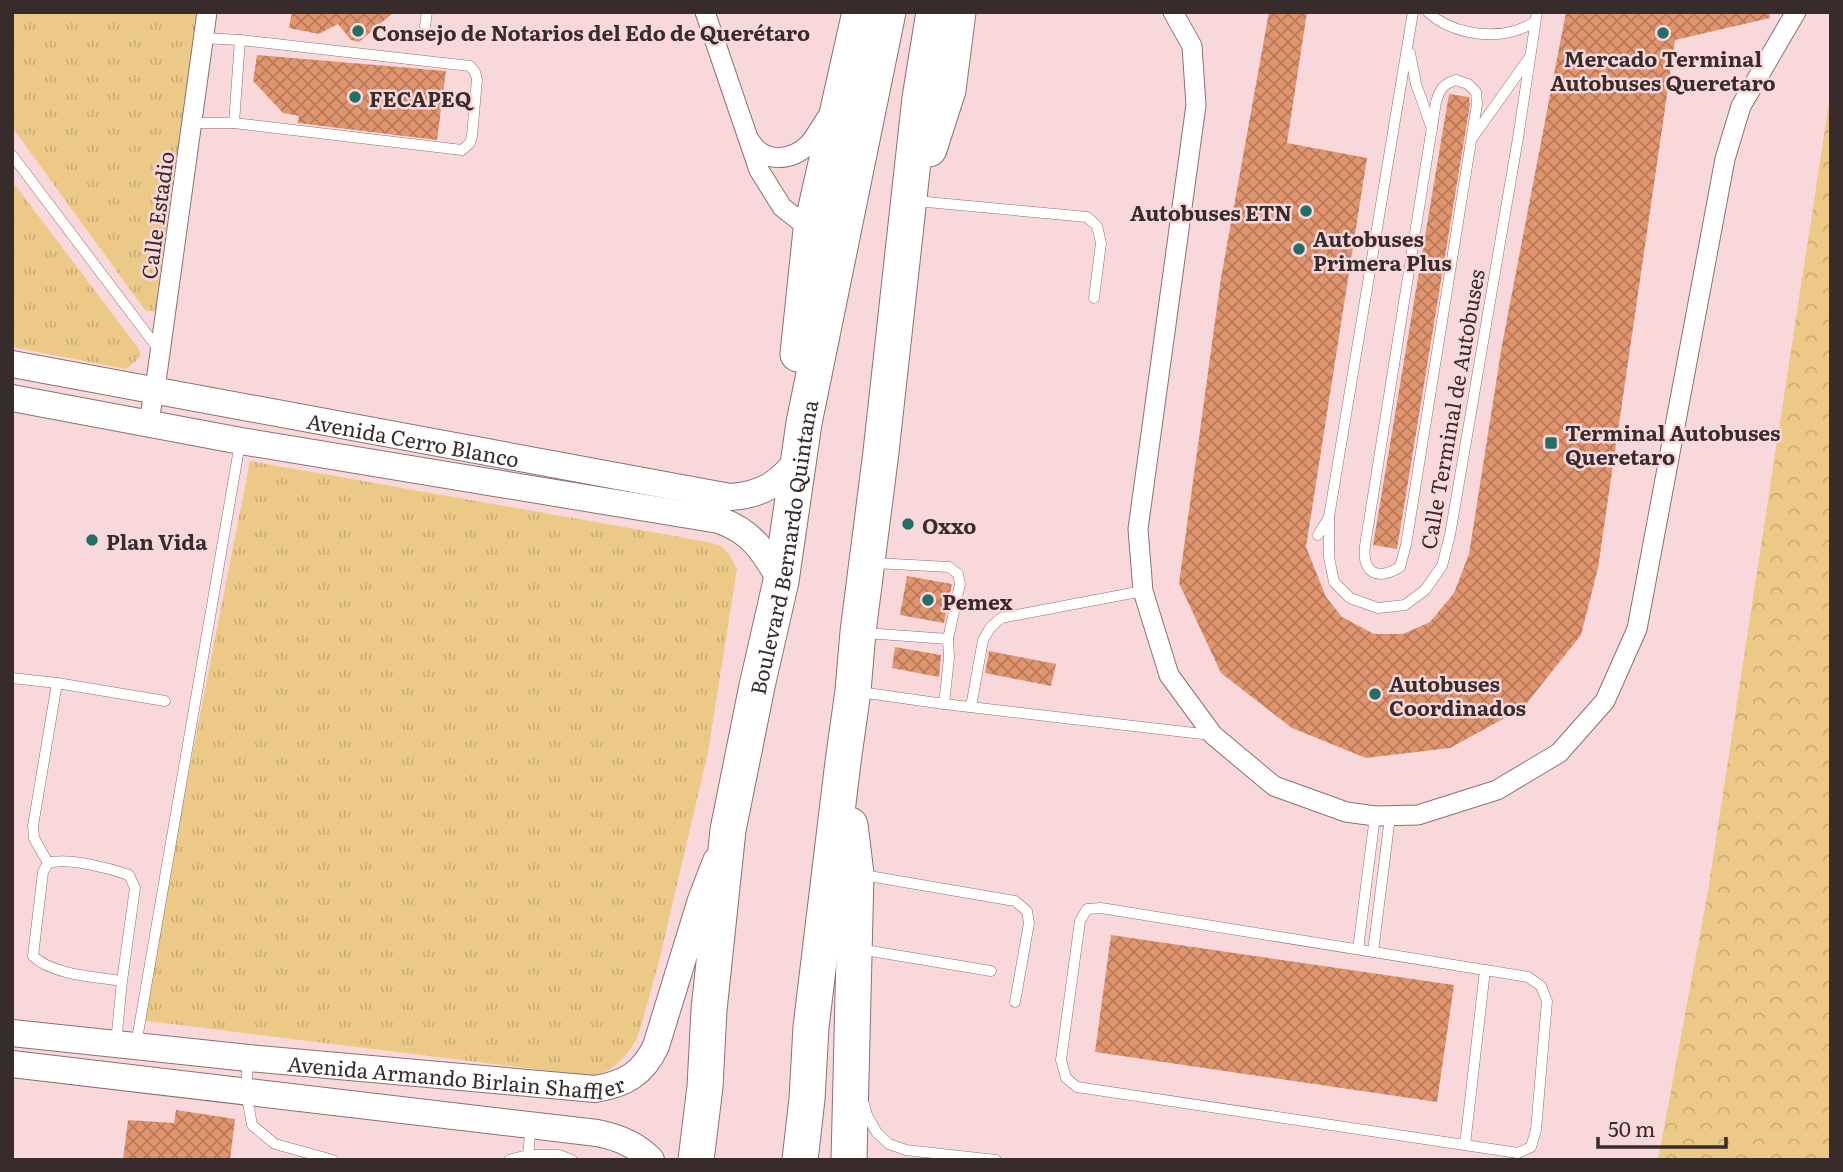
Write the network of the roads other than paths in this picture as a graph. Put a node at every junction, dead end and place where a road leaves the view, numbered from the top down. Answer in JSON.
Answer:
{"nodes":[{"id":1,"x":207,"y":12,"type":"edge"},
{"id":2,"x":427,"y":12,"type":"edge"},
{"id":3,"x":705,"y":12,"type":"edge"},
{"id":4,"x":860,"y":12,"type":"edge"},
{"id":5,"x":888,"y":12,"type":"edge"},
{"id":6,"x":934,"y":12,"type":"edge"},
{"id":7,"x":958,"y":12,"type":"edge"},
{"id":8,"x":1172,"y":12,"type":"edge"},
{"id":9,"x":1413,"y":12,"type":"edge"},
{"id":10,"x":1428,"y":12,"type":"edge"},
{"id":11,"x":1796,"y":12,"type":"edge"},
{"id":12,"x":1536,"y":17,"type":"edge"},
{"id":13,"x":424,"y":34,"type":"dead end"},
{"id":14,"x":203,"y":38,"type":"junction"},
{"id":15,"x":240,"y":40,"type":"junction"},
{"id":16,"x":1408,"y":45,"type":"junction"},
{"id":17,"x":1530,"y":57,"type":"junction"},
{"id":18,"x":842,"y":99,"type":"junction"},
{"id":19,"x":191,"y":123,"type":"junction"},
{"id":20,"x":234,"y":123,"type":"junction"},
{"id":21,"x":1432,"y":130,"type":"junction"},
{"id":22,"x":747,"y":134,"type":"junction"},
{"id":23,"x":1471,"y":140,"type":"junction"},
{"id":24,"x":12,"y":155,"type":"edge"},
{"id":25,"x":908,"y":201,"type":"junction"},
{"id":26,"x":811,"y":230,"type":"junction"},
{"id":27,"x":1094,"y":298,"type":"dead end"},
{"id":28,"x":160,"y":352,"type":"junction"},
{"id":29,"x":12,"y":364,"type":"edge"},
{"id":30,"x":155,"y":389,"type":"junction"},
{"id":31,"x":12,"y":398,"type":"edge"},
{"id":32,"x":148,"y":424,"type":"junction"},
{"id":33,"x":802,"y":440,"type":"junction"},
{"id":34,"x":241,"y":441,"type":"junction"},
{"id":35,"x":1329,"y":517,"type":"junction"},
{"id":36,"x":1318,"y":535,"type":"dead end"},
{"id":37,"x":866,"y":562,"type":"junction"},
{"id":38,"x":781,"y":581,"type":"junction"},
{"id":39,"x":1143,"y":591,"type":"junction"},
{"id":40,"x":858,"y":632,"type":"junction"},
{"id":41,"x":948,"y":639,"type":"junction"},
{"id":42,"x":12,"y":678,"type":"edge"},
{"id":43,"x":57,"y":683,"type":"junction"},
{"id":44,"x":853,"y":691,"type":"junction"},
{"id":45,"x":165,"y":701,"type":"dead end"},
{"id":46,"x":944,"y":704,"type":"junction"},
{"id":47,"x":971,"y":707,"type":"junction"},
{"id":48,"x":1213,"y":735,"type":"junction"},
{"id":49,"x":843,"y":762,"type":"junction"},
{"id":50,"x":1382,"y":816,"type":"junction"},
{"id":51,"x":728,"y":830,"type":"junction"},
{"id":52,"x":48,"y":863,"type":"junction"},
{"id":53,"x":856,"y":874,"type":"junction"},
{"id":54,"x":855,"y":948,"type":"junction"},
{"id":55,"x":1358,"y":949,"type":"junction"},
{"id":56,"x":1373,"y":951,"type":"junction"},
{"id":57,"x":1485,"y":970,"type":"junction"},
{"id":58,"x":991,"y":971,"type":"dead end"},
{"id":59,"x":122,"y":981,"type":"junction"},
{"id":60,"x":816,"y":997,"type":"junction"},
{"id":61,"x":1015,"y":1002,"type":"dead end"},
{"id":62,"x":853,"y":1032,"type":"junction"},
{"id":63,"x":12,"y":1033,"type":"edge"},
{"id":64,"x":126,"y":1045,"type":"junction"},
{"id":65,"x":248,"y":1058,"type":"junction"},
{"id":66,"x":12,"y":1064,"type":"edge"},
{"id":67,"x":705,"y":1087,"type":"junction"},
{"id":68,"x":246,"y":1091,"type":"junction"},
{"id":69,"x":531,"y":1125,"type":"junction"},
{"id":70,"x":1465,"y":1145,"type":"junction"},
{"id":71,"x":528,"y":1157,"type":"edge"},
{"id":72,"x":992,"y":1159,"type":"edge"},
{"id":73,"x":333,"y":1160,"type":"edge"},
{"id":74,"x":509,"y":1160,"type":"edge"},
{"id":75,"x":572,"y":1160,"type":"edge"},
{"id":76,"x":651,"y":1160,"type":"edge"},
{"id":77,"x":696,"y":1160,"type":"edge"},
{"id":78,"x":712,"y":1160,"type":"edge"},
{"id":79,"x":800,"y":1160,"type":"edge"},
{"id":80,"x":822,"y":1160,"type":"edge"},
{"id":81,"x":849,"y":1160,"type":"edge"}],
"edges":[{"from":1,"to":14,"type":"street","name":"Calle Estadio"},
{"from":2,"to":13,"type":"lane"},
{"from":3,"to":22,"type":"street"},
{"from":4,"to":18,"type":"highway"},
{"from":5,"to":33,"type":"highway","name":"Boulevard Bernardo Quintana"},
{"from":6,"to":25,"type":"highway"},
{"from":7,"to":25,"type":"highway"},
{"from":8,"to":39,"type":"street"},
{"from":9,"to":16,"type":"lane","name":"Calle Terminal de Autobuses"},
{"from":10,"to":12,"type":"lane"},
{"from":11,"to":50,"type":"street"},
{"from":12,"to":17,"type":"lane","name":"Calle Terminal de Autobuses"},
{"from":14,"to":15,"type":"lane"},
{"from":14,"to":19,"type":"street","name":"Calle Estadio"},
{"from":15,"to":20,"type":"lane"},
{"from":15,"to":20,"type":"lane"},
{"from":16,"to":21,"type":"lane"},
{"from":16,"to":35,"type":"lane","name":"Calle Terminal de Autobuses"},
{"from":17,"to":23,"type":"lane"},
{"from":17,"to":35,"type":"lane","name":"Calle Terminal de Autobuses"},
{"from":18,"to":22,"type":"street"},
{"from":18,"to":26,"type":"highway"},
{"from":19,"to":20,"type":"lane"},
{"from":19,"to":28,"type":"street","name":"Calle Estadio"},
{"from":21,"to":23,"type":"lane"},
{"from":21,"to":23,"type":"lane"},
{"from":22,"to":26,"type":"street"},
{"from":24,"to":28,"type":"lane"},
{"from":25,"to":27,"type":"lane"},
{"from":25,"to":37,"type":"highway"},
{"from":26,"to":33,"type":"highway"},
{"from":28,"to":30,"type":"street","name":"Calle Estadio"},
{"from":29,"to":30,"type":"main road","name":"Avenida Cerro Blanco"},
{"from":30,"to":32,"type":"street","name":"Calle Estadio"},
{"from":30,"to":33,"type":"main road","name":"Avenida Cerro Blanco"},
{"from":31,"to":32,"type":"main road","name":"Avenida Cerro Blanco"},
{"from":32,"to":34,"type":"main road","name":"Avenida Cerro Blanco"},
{"from":33,"to":38,"type":"highway","name":"Boulevard Bernardo Quintana"},
{"from":34,"to":38,"type":"main road","name":"Avenida Cerro Blanco"},
{"from":34,"to":64,"type":"lane"},
{"from":35,"to":36,"type":"lane"},
{"from":37,"to":40,"type":"highway"},
{"from":37,"to":41,"type":"lane"},
{"from":38,"to":51,"type":"highway","name":"Boulevard Bernardo Quintana"},
{"from":39,"to":47,"type":"lane"},
{"from":39,"to":48,"type":"street"},
{"from":40,"to":41,"type":"lane"},
{"from":40,"to":44,"type":"highway"},
{"from":41,"to":46,"type":"lane"},
{"from":42,"to":43,"type":"lane"},
{"from":43,"to":45,"type":"lane"},
{"from":43,"to":52,"type":"lane"},
{"from":44,"to":46,"type":"lane"},
{"from":44,"to":49,"type":"highway"},
{"from":46,"to":47,"type":"lane"},
{"from":47,"to":48,"type":"lane"},
{"from":48,"to":50,"type":"street"},
{"from":49,"to":53,"type":"highway"},
{"from":49,"to":60,"type":"highway"},
{"from":50,"to":55,"type":"lane"},
{"from":50,"to":56,"type":"lane"},
{"from":51,"to":65,"type":"main road","name":"Avenida Armando Birlain Shaffler"},
{"from":51,"to":67,"type":"highway","name":"Boulevard Bernardo Quintana"},
{"from":52,"to":59,"type":"lane"},
{"from":52,"to":59,"type":"lane"},
{"from":53,"to":54,"type":"highway"},
{"from":53,"to":61,"type":"lane"},
{"from":54,"to":58,"type":"lane"},
{"from":54,"to":62,"type":"highway"},
{"from":55,"to":56,"type":"lane"},
{"from":55,"to":70,"type":"lane"},
{"from":56,"to":57,"type":"lane"},
{"from":57,"to":70,"type":"lane"},
{"from":57,"to":70,"type":"lane"},
{"from":59,"to":64,"type":"lane"},
{"from":60,"to":79,"type":"highway"},
{"from":60,"to":80,"type":"highway"},
{"from":62,"to":72,"type":"lane"},
{"from":62,"to":81,"type":"highway"},
{"from":63,"to":64,"type":"main road","name":"Avenida Armando Birlain Shaffler"},
{"from":64,"to":65,"type":"main road","name":"Avenida Armando Birlain Shaffler"},
{"from":65,"to":68,"type":"lane"},
{"from":66,"to":68,"type":"main road","name":"Avenida Armando Birlain Shaffler"},
{"from":67,"to":77,"type":"highway","name":"Boulevard Bernardo Quintana"},
{"from":67,"to":78,"type":"highway","name":"Boulevard Bernardo Quintana"},
{"from":68,"to":69,"type":"main road","name":"Avenida Armando Birlain Shaffler"},
{"from":68,"to":73,"type":"lane"},
{"from":69,"to":71,"type":"lane"},
{"from":69,"to":76,"type":"main road","name":"Avenida Armando Birlain Shaffler"},
{"from":71,"to":74,"type":"lane"},
{"from":71,"to":75,"type":"lane"}]}
